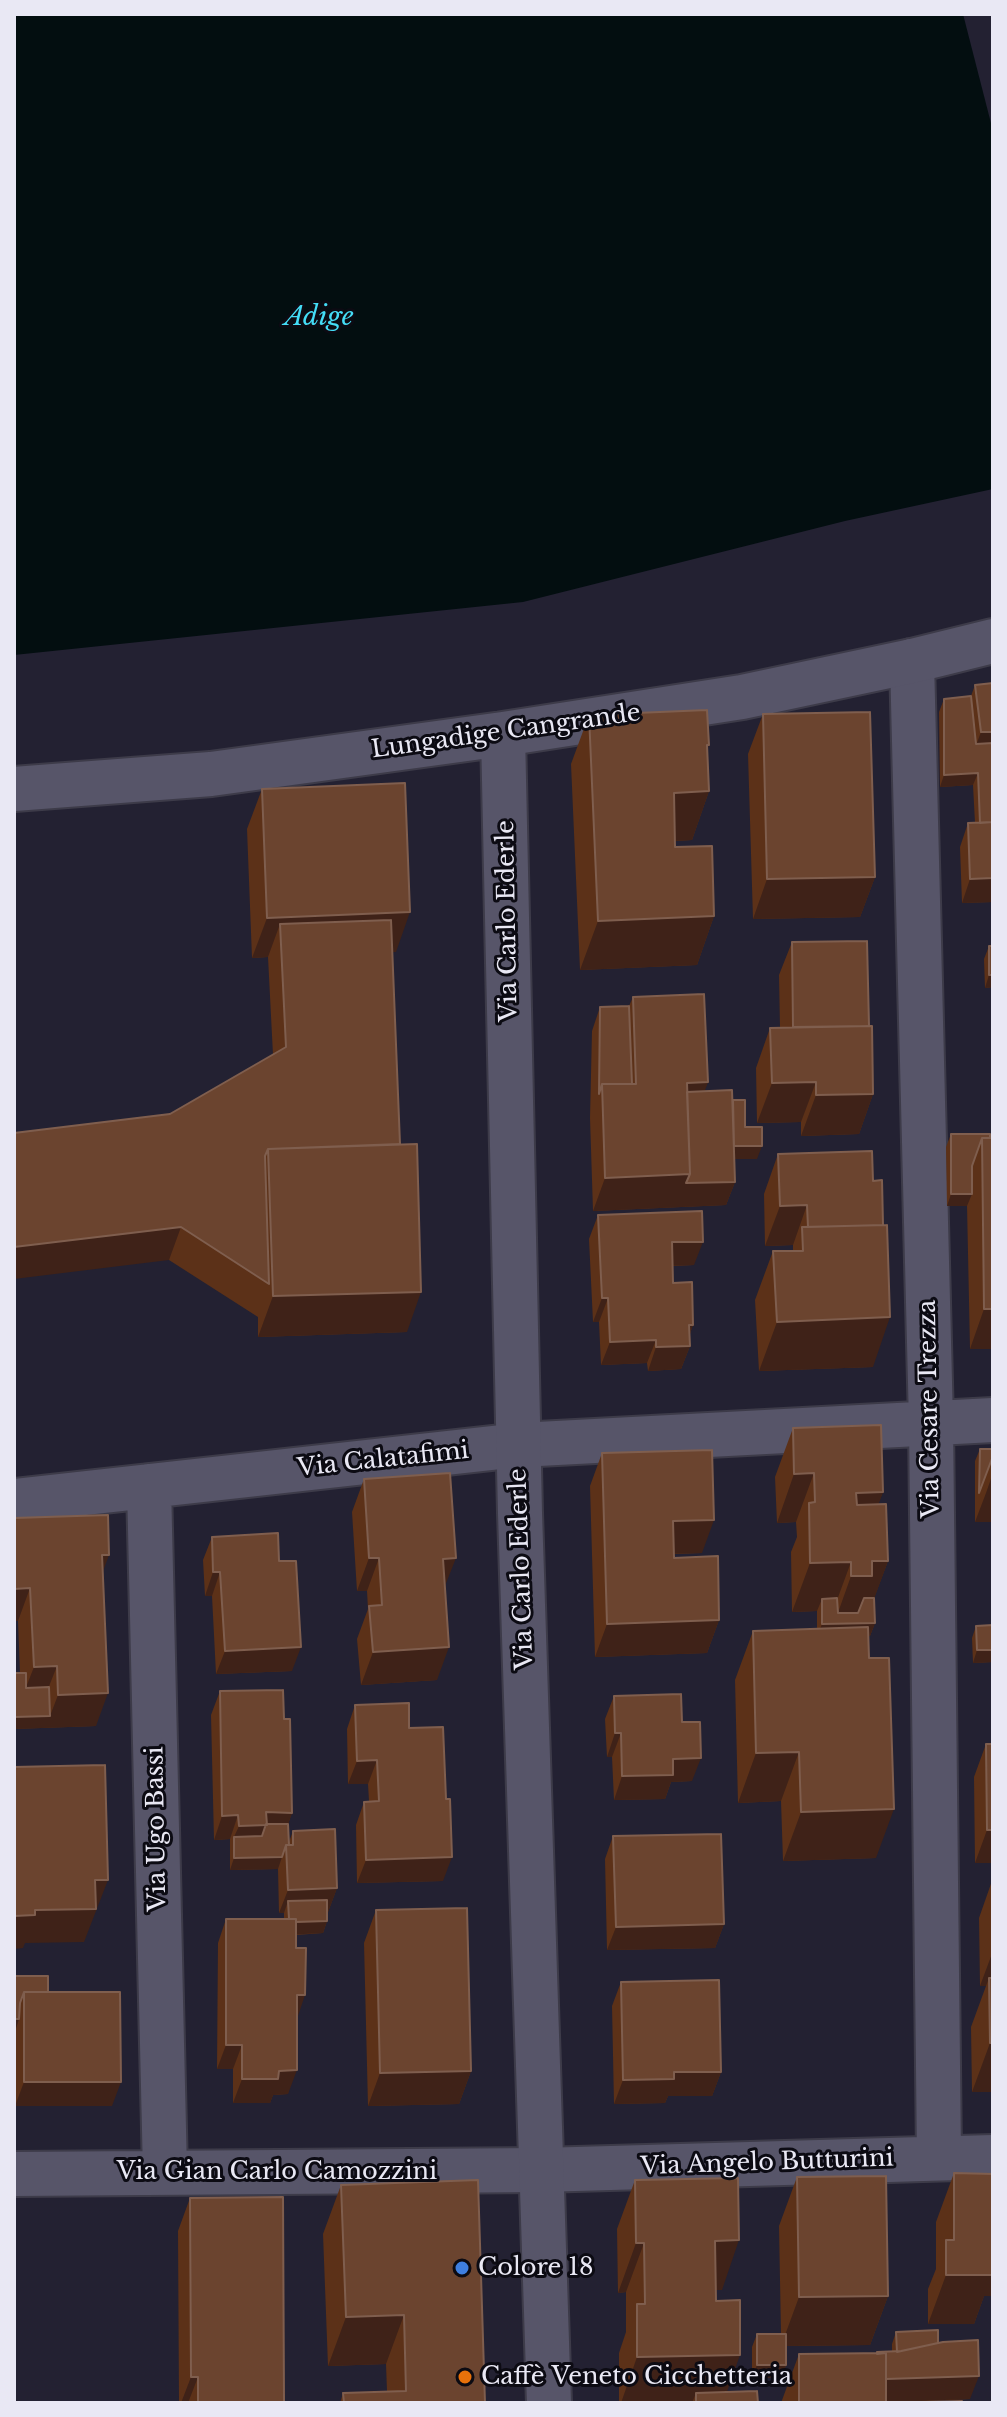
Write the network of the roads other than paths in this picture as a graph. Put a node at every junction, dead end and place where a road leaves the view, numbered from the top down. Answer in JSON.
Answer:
{"nodes":[{"id":1,"x":993,"y":641,"type":"edge"},
{"id":2,"x":912,"y":661,"type":"junction"},
{"id":3,"x":503,"y":734,"type":"junction"},
{"id":4,"x":14,"y":789,"type":"edge"},
{"id":5,"x":993,"y":1420,"type":"edge"},
{"id":6,"x":931,"y":1422,"type":"junction"},
{"id":7,"x":519,"y":1445,"type":"junction"},
{"id":8,"x":149,"y":1486,"type":"junction"},
{"id":9,"x":14,"y":1501,"type":"edge"},
{"id":10,"x":939,"y":2157,"type":"junction"},
{"id":11,"x":993,"y":2157,"type":"edge"},
{"id":12,"x":541,"y":2170,"type":"junction"},
{"id":13,"x":165,"y":2172,"type":"junction"},
{"id":14,"x":14,"y":2174,"type":"edge"},
{"id":15,"x":549,"y":2403,"type":"edge"}],
"edges":[{"from":1,"to":2,"type":"street","name":"Lungadige Cangrande"},
{"from":2,"to":3,"type":"street","name":"Lungadige Cangrande"},
{"from":2,"to":6,"type":"street","name":"Via Cesare Trezza"},
{"from":3,"to":4,"type":"street","name":"Lungadige Cangrande"},
{"from":3,"to":7,"type":"street","name":"Via Carlo Ederle"},
{"from":5,"to":6,"type":"street","name":"Via Calatafimi"},
{"from":6,"to":7,"type":"street","name":"Via Calatafimi"},
{"from":6,"to":10,"type":"street","name":"Via Cesare Trezza"},
{"from":7,"to":8,"type":"street","name":"Via Calatafimi"},
{"from":7,"to":12,"type":"street","name":"Via Carlo Ederle"},
{"from":8,"to":9,"type":"street","name":"Via Calatafimi"},
{"from":8,"to":13,"type":"street","name":"Via Ugo Bassi"},
{"from":10,"to":11,"type":"street","name":"Via Angelo Butturini"},
{"from":10,"to":12,"type":"street","name":"Via Angelo Butturini"},
{"from":12,"to":13,"type":"street","name":"Via Gian Carlo Camozzini"},
{"from":12,"to":15,"type":"street","name":"Via Carlo Ederle"},
{"from":13,"to":14,"type":"street","name":"Via Gian Carlo Camozzini"}]}
